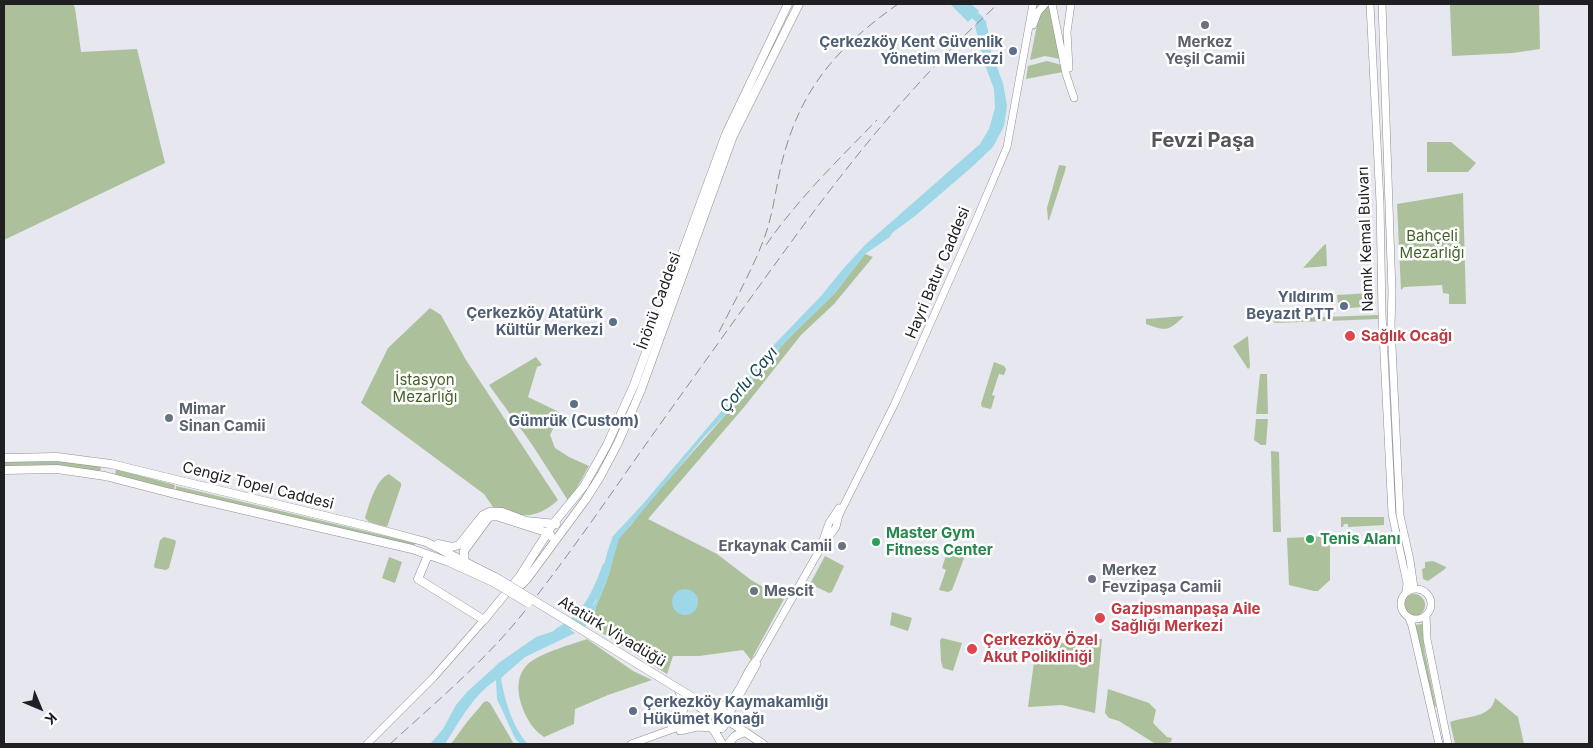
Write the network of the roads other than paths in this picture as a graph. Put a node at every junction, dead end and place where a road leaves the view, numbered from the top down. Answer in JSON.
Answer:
{"nodes":[{"id":1,"x":788,"y":4,"type":"edge"},
{"id":2,"x":799,"y":4,"type":"edge"},
{"id":3,"x":1033,"y":4,"type":"edge"},
{"id":4,"x":1045,"y":4,"type":"edge"},
{"id":5,"x":1052,"y":4,"type":"edge"},
{"id":6,"x":1071,"y":4,"type":"edge"},
{"id":7,"x":1370,"y":4,"type":"edge"},
{"id":8,"x":1382,"y":4,"type":"edge"},
{"id":9,"x":1025,"y":49,"type":"junction"},
{"id":10,"x":676,"y":281,"type":"junction"},
{"id":11,"x":1382,"y":310,"type":"junction"},
{"id":12,"x":1392,"y":310,"type":"junction"},
{"id":13,"x":1383,"y":321,"type":"junction"},
{"id":14,"x":1392,"y":321,"type":"junction"},
{"id":15,"x":4,"y":458,"type":"edge"},
{"id":16,"x":4,"y":470,"type":"edge"},
{"id":17,"x":553,"y":524,"type":"junction"},
{"id":18,"x":549,"y":533,"type":"junction"},
{"id":19,"x":560,"y":535,"type":"junction"},
{"id":20,"x":426,"y":542,"type":"junction"},
{"id":21,"x":428,"y":555,"type":"junction"},
{"id":22,"x":464,"y":562,"type":"junction"},
{"id":23,"x":495,"y":580,"type":"junction"},
{"id":24,"x":1414,"y":588,"type":"junction"},
{"id":25,"x":512,"y":590,"type":"junction"},
{"id":26,"x":1406,"y":592,"type":"junction"},
{"id":27,"x":1426,"y":615,"type":"junction"},
{"id":28,"x":1409,"y":618,"type":"junction"},
{"id":29,"x":484,"y":620,"type":"junction"},
{"id":30,"x":758,"y":658,"type":"junction"},
{"id":31,"x":678,"y":692,"type":"junction"},
{"id":32,"x":1441,"y":709,"type":"junction"},
{"id":33,"x":711,"y":711,"type":"junction"},
{"id":34,"x":1432,"y":711,"type":"junction"},
{"id":35,"x":727,"y":719,"type":"junction"},
{"id":36,"x":1444,"y":721,"type":"junction"},
{"id":37,"x":1435,"y":723,"type":"junction"},
{"id":38,"x":712,"y":728,"type":"junction"},
{"id":39,"x":667,"y":731,"type":"junction"},
{"id":40,"x":745,"y":732,"type":"junction"},
{"id":41,"x":367,"y":744,"type":"edge"},
{"id":42,"x":631,"y":744,"type":"edge"},
{"id":43,"x":642,"y":744,"type":"edge"},
{"id":44,"x":722,"y":744,"type":"edge"},
{"id":45,"x":728,"y":744,"type":"edge"},
{"id":46,"x":763,"y":744,"type":"edge"},
{"id":47,"x":1439,"y":744,"type":"edge"},
{"id":48,"x":1448,"y":744,"type":"edge"}],
"edges":[{"from":1,"to":10,"type":"main road","name":"İnönü Caddesi"},
{"from":2,"to":10,"type":"main road","name":"İnönü Caddesi"},
{"from":3,"to":9,"type":"main road","name":"Hayri Batur Caddesi"},
{"from":4,"to":9,"type":"main road","name":"Hayri Batur Caddesi"},
{"from":5,"to":6,"type":"main road"},
{"from":7,"to":11,"type":"main road","name":"Namık Kemal Bulvarı"},
{"from":8,"to":12,"type":"main road","name":"Namık Kemal Bulvarı"},
{"from":9,"to":30,"type":"main road","name":"Hayri Batur Caddesi"},
{"from":10,"to":17,"type":"main road","name":"İnönü Caddesi"},
{"from":10,"to":19,"type":"main road","name":"İnönü Caddesi"},
{"from":11,"to":12,"type":"main road"},
{"from":11,"to":13,"type":"main road","name":"Namık Kemal Bulvarı"},
{"from":12,"to":14,"type":"main road","name":"Namık Kemal Bulvarı"},
{"from":13,"to":14,"type":"main road"},
{"from":13,"to":26,"type":"main road","name":"Namık Kemal Bulvarı"},
{"from":14,"to":24,"type":"main road","name":"Namık Kemal Bulvarı"},
{"from":15,"to":20,"type":"main road","name":"Cengiz Topel Caddesi"},
{"from":16,"to":21,"type":"main road","name":"Cengiz Topel Caddesi"},
{"from":17,"to":18,"type":"main road"},
{"from":17,"to":19,"type":"main road"},
{"from":17,"to":20,"type":"main road"},
{"from":18,"to":19,"type":"main road"},
{"from":18,"to":22,"type":"main road"},
{"from":18,"to":25,"type":"main road"},
{"from":19,"to":25,"type":"main road","name":"İnönü Caddesi"},
{"from":20,"to":22,"type":"main road","name":"Cengiz Topel Caddesi"},
{"from":21,"to":23,"type":"main road","name":"Cengiz Topel Caddesi"},
{"from":21,"to":29,"type":"main road"},
{"from":22,"to":23,"type":"main road","name":"Cengiz Topel Caddesi"},
{"from":23,"to":31,"type":"main road","name":"Atatürk Viyadüğü","bridge":true},
{"from":23,"to":33,"type":"main road","name":"Atatürk Viyadüğü","bridge":true},
{"from":24,"to":26,"type":"main road"},
{"from":24,"to":27,"type":"main road"},
{"from":25,"to":29,"type":"main road"},
{"from":26,"to":28,"type":"main road"},
{"from":27,"to":28,"type":"main road"},
{"from":27,"to":32,"type":"main road"},
{"from":28,"to":34,"type":"main road"},
{"from":29,"to":41,"type":"main road"},
{"from":30,"to":33,"type":"main road","name":"Hayri Batur Caddesi"},
{"from":30,"to":35,"type":"main road","name":"Hayri Batur Caddesi"},
{"from":31,"to":33,"type":"main road","name":"Atatürk Viyadüğü"},
{"from":31,"to":39,"type":"main road"},
{"from":32,"to":34,"type":"main road"},
{"from":32,"to":36,"type":"main road"},
{"from":33,"to":35,"type":"main road"},
{"from":33,"to":38,"type":"main road"},
{"from":33,"to":39,"type":"main road","name":"Hayri Batur Caddesi"},
{"from":34,"to":37,"type":"main road"},
{"from":35,"to":38,"type":"main road"},
{"from":35,"to":40,"type":"main road"},
{"from":36,"to":37,"type":"main road"},
{"from":36,"to":48,"type":"main road"},
{"from":37,"to":47,"type":"main road"},
{"from":38,"to":43,"type":"main road"},
{"from":38,"to":44,"type":"main road"},
{"from":39,"to":42,"type":"main road","name":"Hayri Batur Caddesi"},
{"from":40,"to":45,"type":"main road"},
{"from":40,"to":46,"type":"main road"}]}
